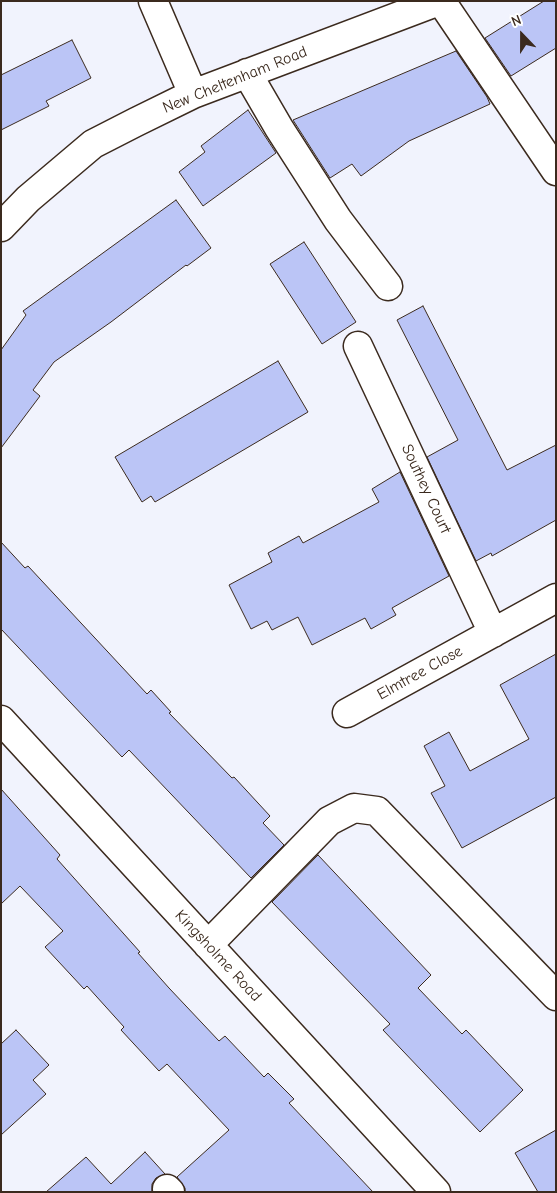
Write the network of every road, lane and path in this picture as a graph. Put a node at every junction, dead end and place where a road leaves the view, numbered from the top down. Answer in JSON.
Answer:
{"nodes":[{"id":1,"x":153,"y":1,"type":"edge"},
{"id":2,"x":440,"y":1,"type":"edge"},
{"id":3,"x":247,"y":73,"type":"junction"},
{"id":4,"x":193,"y":94,"type":"junction"},
{"id":5,"x":556,"y":171,"type":"edge"},
{"id":6,"x":1,"y":227,"type":"edge"},
{"id":7,"x":388,"y":286,"type":"dead end"},
{"id":8,"x":358,"y":346,"type":"dead end"},
{"id":9,"x":556,"y":598,"type":"edge"},
{"id":10,"x":493,"y":633,"type":"junction"},
{"id":11,"x":347,"y":713,"type":"dead end"},
{"id":12,"x":1,"y":720,"type":"edge"},
{"id":13,"x":208,"y":945,"type":"junction"},
{"id":14,"x":556,"y":996,"type":"edge"},
{"id":15,"x":436,"y":1192,"type":"edge"}],
"edges":[{"from":1,"to":4,"type":"street"},
{"from":2,"to":3,"type":"street","name":"New Cheltenham Road"},
{"from":2,"to":5,"type":"street"},
{"from":3,"to":4,"type":"street","name":"New Cheltenham Road"},
{"from":3,"to":7,"type":"street"},
{"from":4,"to":6,"type":"street","name":"New Cheltenham Road"},
{"from":8,"to":10,"type":"street","name":"Southey Court"},
{"from":9,"to":10,"type":"street","name":"Elmtree Close"},
{"from":10,"to":11,"type":"street","name":"Elmtree Close"},
{"from":12,"to":13,"type":"street","name":"Kingsholme Road"},
{"from":13,"to":14,"type":"street"},
{"from":13,"to":15,"type":"street","name":"Kingsholme Road"}]}
